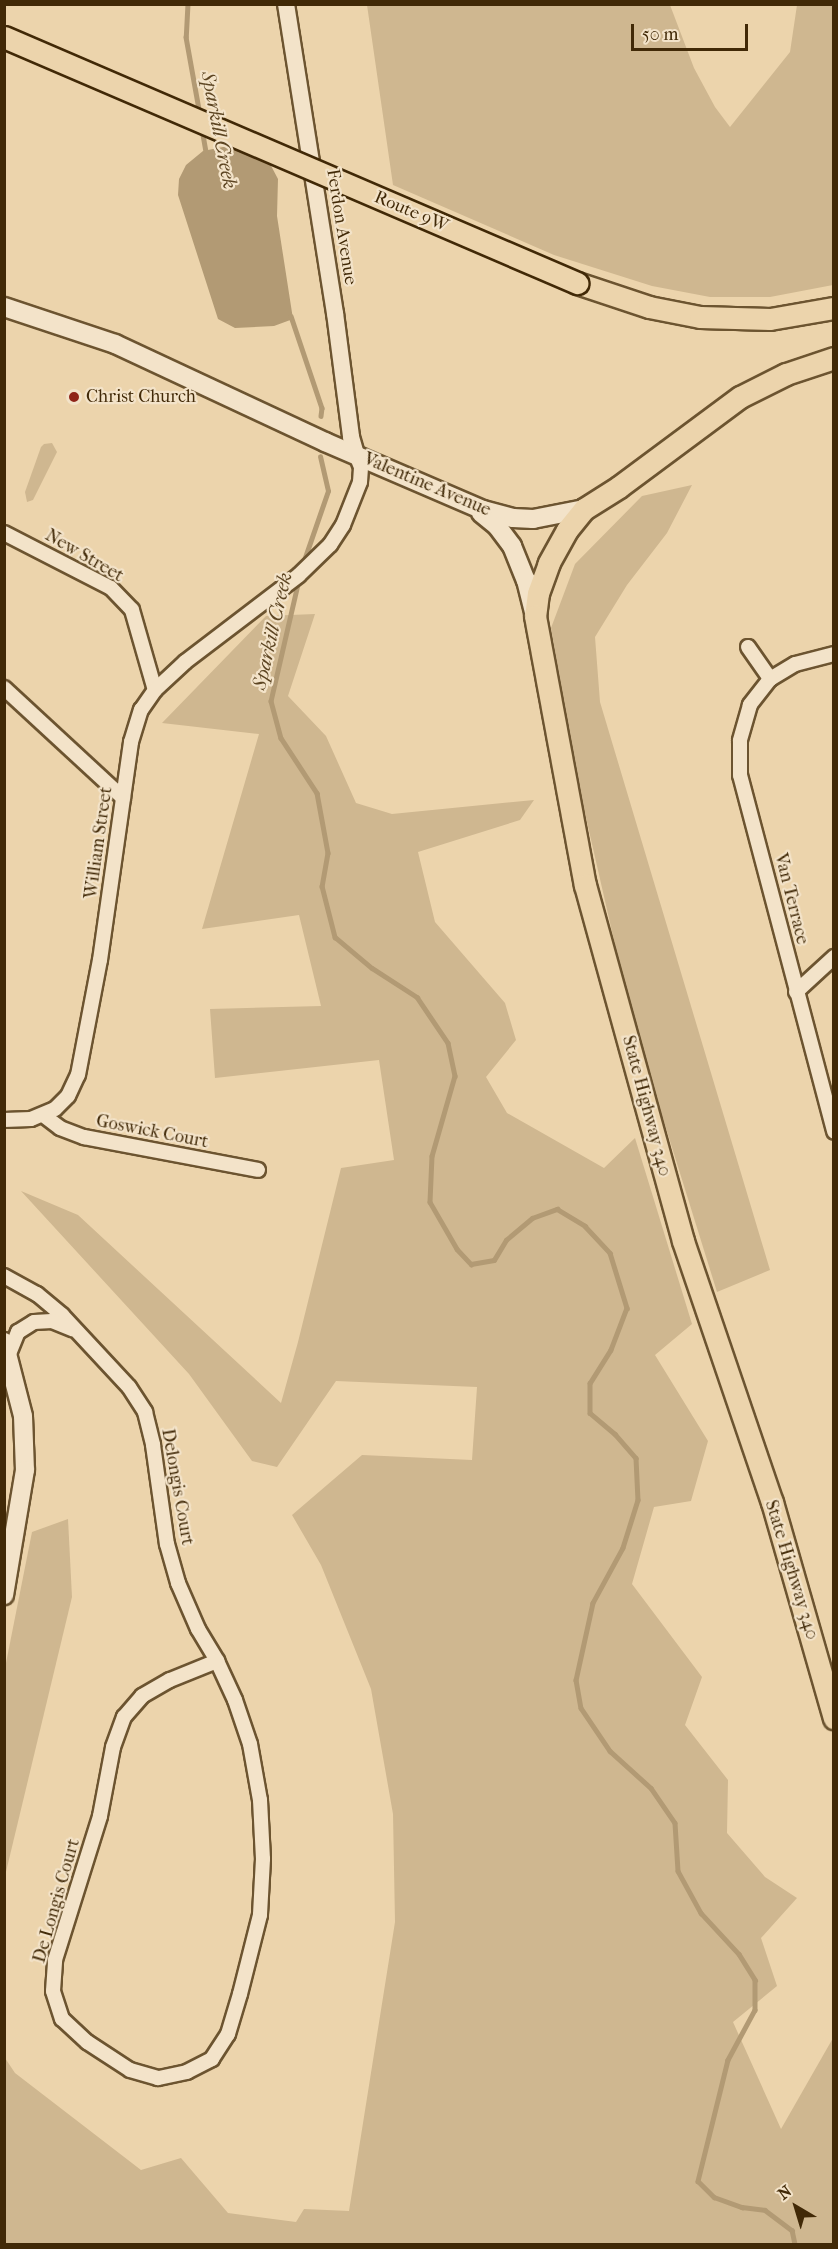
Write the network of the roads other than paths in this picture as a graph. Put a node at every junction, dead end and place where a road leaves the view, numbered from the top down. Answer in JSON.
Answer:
{"nodes":[{"id":1,"x":286,"y":4,"type":"edge"},
{"id":2,"x":4,"y":37,"type":"edge"},
{"id":3,"x":4,"y":306,"type":"edge"},
{"id":4,"x":834,"y":308,"type":"edge"},
{"id":5,"x":834,"y":358,"type":"edge"},
{"id":6,"x":356,"y":455,"type":"junction"},
{"id":7,"x":467,"y":504,"type":"junction"},
{"id":8,"x":584,"y":509,"type":"junction"},
{"id":9,"x":4,"y":533,"type":"edge"},
{"id":10,"x":536,"y":624,"type":"junction"},
{"id":11,"x":747,"y":647,"type":"dead end"},
{"id":12,"x":834,"y":654,"type":"edge"},
{"id":13,"x":770,"y":679,"type":"junction"},
{"id":14,"x":4,"y":688,"type":"edge"},
{"id":15,"x":155,"y":690,"type":"junction"},
{"id":16,"x":123,"y":798,"type":"junction"},
{"id":17,"x":834,"y":957,"type":"edge"},
{"id":18,"x":796,"y":992,"type":"junction"},
{"id":19,"x":43,"y":1115,"type":"junction"},
{"id":20,"x":4,"y":1120,"type":"edge"},
{"id":21,"x":834,"y":1132,"type":"edge"},
{"id":22,"x":258,"y":1170,"type":"dead end"},
{"id":23,"x":4,"y":1276,"type":"edge"},
{"id":24,"x":80,"y":1333,"type":"junction"},
{"id":25,"x":7,"y":1348,"type":"edge"},
{"id":26,"x":4,"y":1595,"type":"edge"},
{"id":27,"x":217,"y":1661,"type":"junction"},
{"id":28,"x":834,"y":1718,"type":"edge"}],
"edges":[{"from":1,"to":6,"type":"street","name":"Ferdon Avenue"},
{"from":2,"to":4,"type":"main road","name":"Route 9W","bridge":true},
{"from":3,"to":6,"type":"main road","name":"Valentine Avenue"},
{"from":5,"to":8,"type":"main road","name":"Valentine Avenue"},
{"from":6,"to":7,"type":"main road","name":"Valentine Avenue"},
{"from":6,"to":15,"type":"street","name":"William Street"},
{"from":7,"to":8,"type":"main road","name":"Valentine Avenue"},
{"from":7,"to":10,"type":"main road","name":"State Highway 340"},
{"from":8,"to":10,"type":"main road"},
{"from":9,"to":15,"type":"street","name":"New Street"},
{"from":10,"to":28,"type":"main road","name":"State Highway 340"},
{"from":11,"to":13,"type":"street"},
{"from":12,"to":13,"type":"street","name":"Van Terrace"},
{"from":13,"to":18,"type":"street","name":"Van Terrace"},
{"from":14,"to":16,"type":"street"},
{"from":15,"to":16,"type":"street","name":"William Street"},
{"from":16,"to":19,"type":"street","name":"William Street"},
{"from":17,"to":18,"type":"street"},
{"from":18,"to":21,"type":"street","name":"Van Terrace"},
{"from":19,"to":20,"type":"street","name":"William Street"},
{"from":19,"to":22,"type":"street","name":"Goswick Court"},
{"from":23,"to":24,"type":"street","name":"Delongis Court"},
{"from":24,"to":25,"type":"street","name":"Delongis Court"},
{"from":24,"to":27,"type":"street","name":"Delongis Court"},
{"from":25,"to":26,"type":"main road"},
{"from":27,"to":27,"type":"street","name":"De Longis Court"}]}
